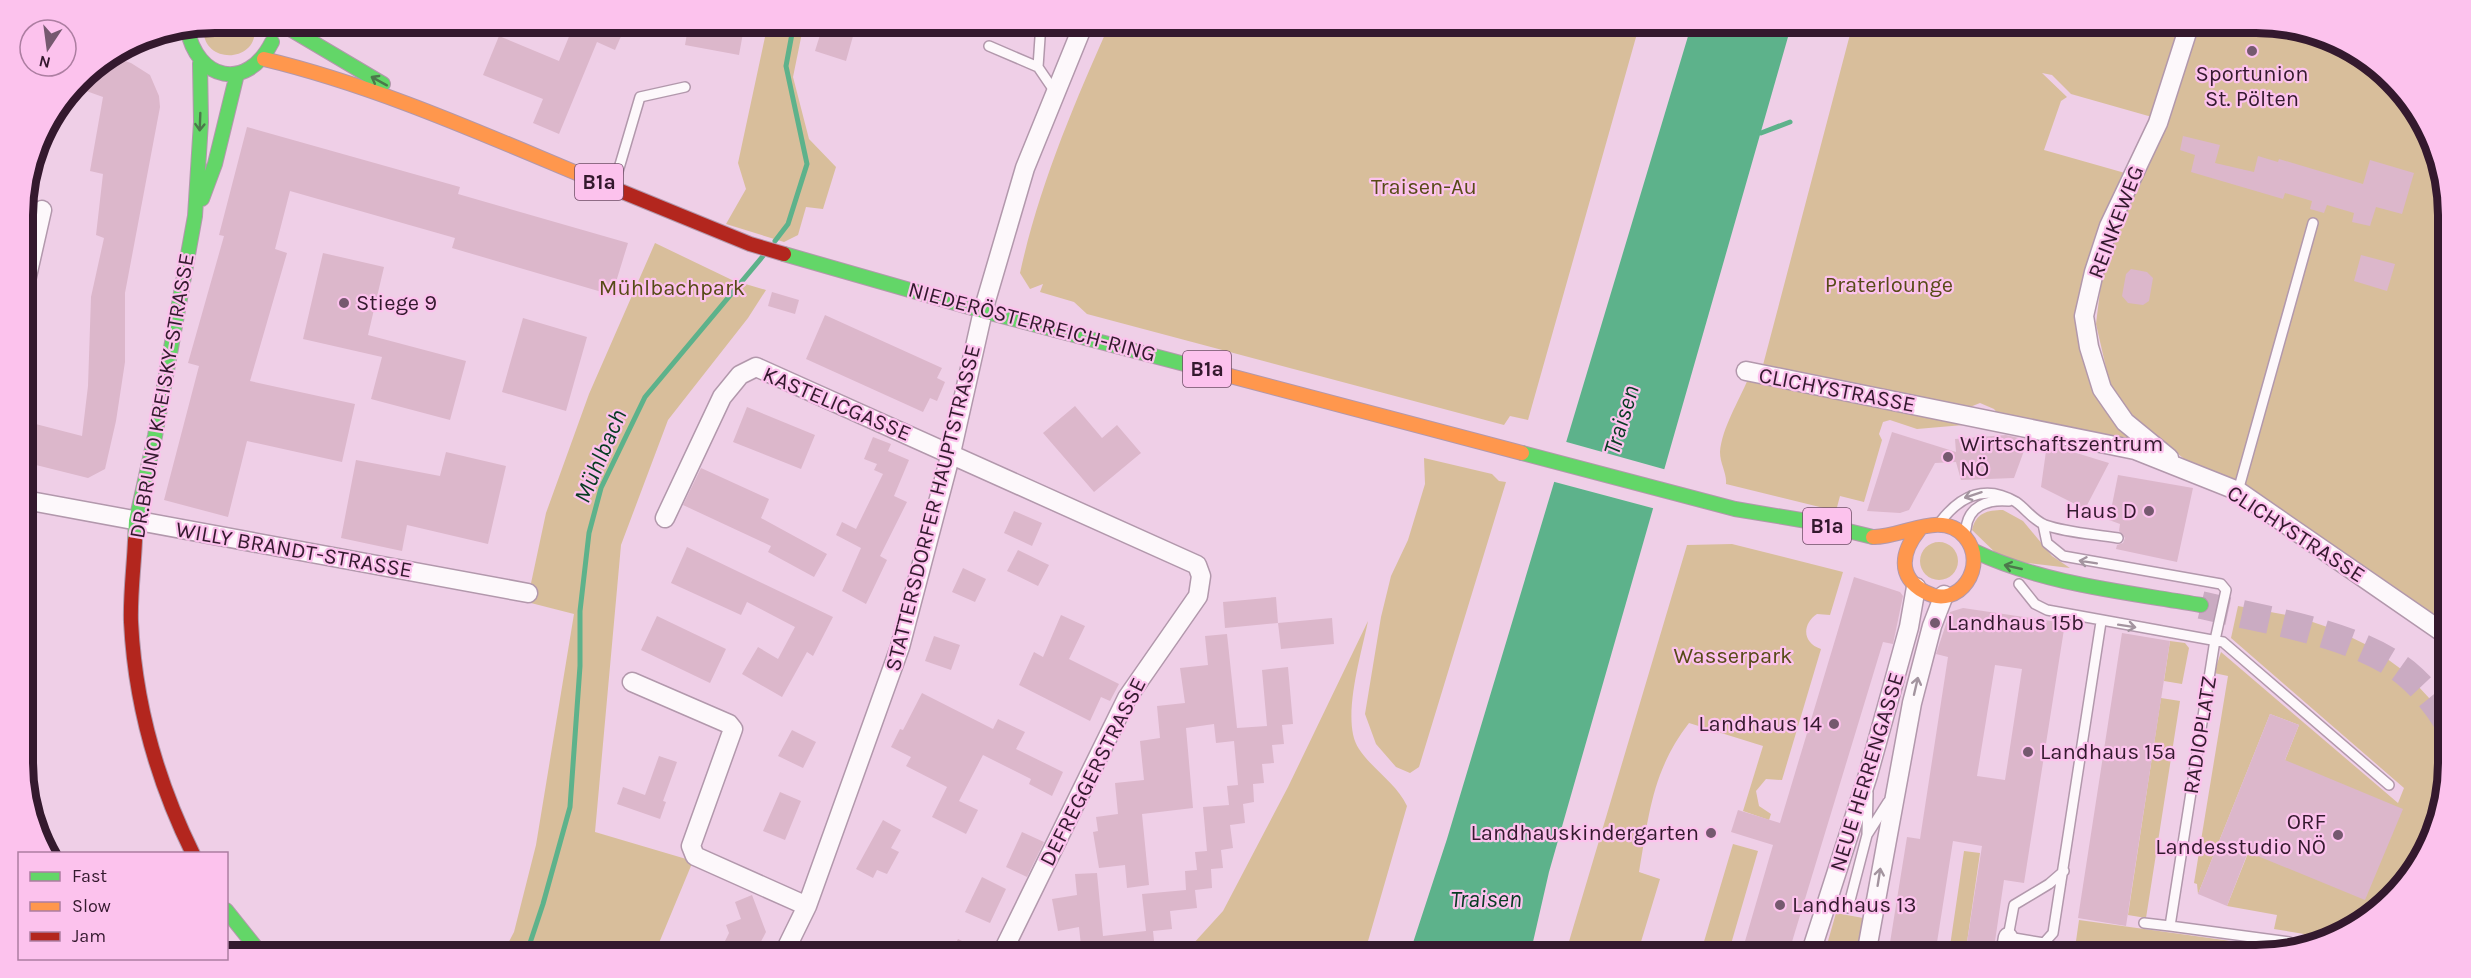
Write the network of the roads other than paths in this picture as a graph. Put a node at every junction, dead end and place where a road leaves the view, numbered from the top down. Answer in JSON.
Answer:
{"nodes":[{"id":1,"x":273,"y":33,"type":"edge"},
{"id":2,"x":298,"y":33,"type":"edge"},
{"id":3,"x":1040,"y":33,"type":"edge"},
{"id":4,"x":1079,"y":33,"type":"edge"},
{"id":5,"x":2187,"y":33,"type":"edge"},
{"id":6,"x":187,"y":35,"type":"edge"},
{"id":7,"x":989,"y":46,"type":"dead end"},
{"id":8,"x":264,"y":59,"type":"junction"},
{"id":9,"x":200,"y":63,"type":"junction"},
{"id":10,"x":1038,"y":67,"type":"junction"},
{"id":11,"x":237,"y":74,"type":"junction"},
{"id":12,"x":686,"y":87,"type":"dead end"},
{"id":13,"x":1055,"y":92,"type":"junction"},
{"id":14,"x":448,"y":120,"type":"junction"},
{"id":15,"x":613,"y":187,"type":"junction"},
{"id":16,"x":42,"y":210,"type":"dead end"},
{"id":17,"x":195,"y":216,"type":"junction"},
{"id":18,"x":2313,"y":223,"type":"dead end"},
{"id":19,"x":33,"y":240,"type":"edge"},
{"id":20,"x":983,"y":311,"type":"junction"},
{"id":21,"x":1746,"y":371,"type":"dead end"},
{"id":22,"x":951,"y":453,"type":"junction"},
{"id":23,"x":2180,"y":466,"type":"junction"},
{"id":24,"x":2238,"y":492,"type":"junction"},
{"id":25,"x":33,"y":502,"type":"edge"},
{"id":26,"x":2017,"y":503,"type":"junction"},
{"id":27,"x":1735,"y":509,"type":"junction"},
{"id":28,"x":665,"y":518,"type":"dead end"},
{"id":29,"x":136,"y":521,"type":"junction"},
{"id":30,"x":2043,"y":524,"type":"junction"},
{"id":31,"x":1938,"y":525,"type":"junction"},
{"id":32,"x":1919,"y":530,"type":"junction"},
{"id":33,"x":1966,"y":537,"type":"junction"},
{"id":34,"x":2118,"y":538,"type":"dead end"},
{"id":35,"x":1820,"y":539,"type":"dead end"},
{"id":36,"x":1974,"y":551,"type":"junction"},
{"id":37,"x":1983,"y":582,"type":"dead end"},
{"id":38,"x":2012,"y":583,"type":"joint"},
{"id":39,"x":1965,"y":586,"type":"junction"},
{"id":40,"x":1916,"y":587,"type":"junction"},
{"id":41,"x":2110,"y":590,"type":"junction"},
{"id":42,"x":528,"y":593,"type":"dead end"},
{"id":43,"x":1198,"y":596,"type":"joint"},
{"id":44,"x":1944,"y":596,"type":"junction"},
{"id":45,"x":2200,"y":605,"type":"tunnel mouth"},
{"id":46,"x":2102,"y":622,"type":"junction"},
{"id":47,"x":2438,"y":629,"type":"edge"},
{"id":48,"x":2214,"y":640,"type":"junction"},
{"id":49,"x":632,"y":682,"type":"dead end"},
{"id":50,"x":1868,"y":775,"type":"junction"},
{"id":51,"x":1900,"y":778,"type":"junction"},
{"id":52,"x":2389,"y":785,"type":"dead end"},
{"id":53,"x":1867,"y":835,"type":"junction"},
{"id":54,"x":190,"y":852,"type":"edge"},
{"id":55,"x":2064,"y":871,"type":"junction"},
{"id":56,"x":807,"y":906,"type":"junction"},
{"id":57,"x":1848,"y":908,"type":"dead end"},
{"id":58,"x":228,"y":912,"type":"edge"},
{"id":59,"x":2144,"y":922,"type":"dead end"},
{"id":60,"x":2170,"y":926,"type":"junction"},
{"id":61,"x":2008,"y":937,"type":"junction"},
{"id":62,"x":2287,"y":942,"type":"edge"},
{"id":63,"x":254,"y":945,"type":"edge"},
{"id":64,"x":788,"y":945,"type":"edge"},
{"id":65,"x":1006,"y":945,"type":"edge"},
{"id":66,"x":1813,"y":945,"type":"edge"},
{"id":67,"x":1868,"y":945,"type":"edge"},
{"id":68,"x":2007,"y":945,"type":"edge"}],
"edges":[{"from":1,"to":8,"type":"main road"},
{"from":14,"to":2,"type":"main road","name":"NIEDERÖSTERREICH-RING","number":"B1a","one_way":true},
{"from":3,"to":10,"type":"lane"},
{"from":4,"to":13,"type":"street","name":"STATTERSDORFER HAUPTSTRASSE"},
{"from":5,"to":23,"type":"street","name":"REINKEWEG"},
{"from":6,"to":9,"type":"main road"},
{"from":7,"to":10,"type":"lane"},
{"from":8,"to":11,"type":"main road"},
{"from":8,"to":14,"type":"main road","name":"NIEDERÖSTERREICH-RING","number":"B1a"},
{"from":9,"to":11,"type":"main road"},
{"from":9,"to":17,"type":"main road","name":"DR.BRUNO KREISKY-STRASSE","one_way":true},
{"from":10,"to":13,"type":"lane"},
{"from":11,"to":17,"type":"main road","name":"DR.BRUNO KREISKY-STRASSE"},
{"from":12,"to":15,"type":"lane"},
{"from":13,"to":20,"type":"street","name":"STATTERSDORFER HAUPTSTRASSE"},
{"from":14,"to":15,"type":"main road","name":"NIEDERÖSTERREICH-RING","number":"B1a"},
{"from":15,"to":20,"type":"main road","name":"NIEDERÖSTERREICH-RING","number":"B1a"},
{"from":16,"to":19,"type":"street"},
{"from":17,"to":29,"type":"main road","name":"DR.BRUNO KREISKY-STRASSE"},
{"from":18,"to":24,"type":"lane"},
{"from":20,"to":22,"type":"street","name":"STATTERSDORFER HAUPTSTRASSE"},
{"from":20,"to":27,"type":"main road","name":"NIEDERÖSTERREICH-RING","number":"B1a"},
{"from":21,"to":23,"type":"street","name":"CLICHYSTRASSE"},
{"from":22,"to":28,"type":"street","name":"KASTELICGASSE"},
{"from":22,"to":43,"type":"street","name":"KASTELICGASSE"},
{"from":22,"to":56,"type":"street","name":"STATTERSDORFER HAUPTSTRASSE"},
{"from":23,"to":24,"type":"street","name":"CLICHYSTRASSE"},
{"from":24,"to":47,"type":"street","name":"CLICHYSTRASSE"},
{"from":25,"to":29,"type":"street","name":"WILLY BRANDT-STRASSE"},
{"from":26,"to":30,"type":"lane"},
{"from":26,"to":31,"type":"lane","one_way":true},
{"from":26,"to":33,"type":"lane"},
{"from":27,"to":32,"type":"main road","name":"NIEDERÖSTERREICH-RING","number":"B1a"},
{"from":27,"to":35,"type":"main road","name":"NIEDERÖSTERREICH-RING","number":"B1a"},
{"from":29,"to":42,"type":"street","name":"WILLY BRANDT-STRASSE"},
{"from":29,"to":54,"type":"main road","name":"DR.BRUNO KREISKY-STRASSE"},
{"from":30,"to":34,"type":"lane"},
{"from":48,"to":30,"type":"lane","name":"RADIOPLATZ","one_way":true},
{"from":31,"to":32,"type":"main road","name":"NIEDERÖSTERREICH-RING","number":"B1a"},
{"from":31,"to":33,"type":"main road"},
{"from":32,"to":40,"type":"main road"},
{"from":33,"to":36,"type":"main road"},
{"from":36,"to":39,"type":"main road"},
{"from":41,"to":36,"type":"main road","one_way":true},
{"from":37,"to":39,"type":"main road"},
{"from":38,"to":41,"type":"main road"},
{"from":38,"to":46,"type":"lane"},
{"from":39,"to":44,"type":"main road"},
{"from":40,"to":44,"type":"main road"},
{"from":40,"to":50,"type":"street","name":"NEUE HERRENGASSE"},
{"from":41,"to":45,"type":"main road"},
{"from":43,"to":65,"type":"street","name":"DEFREGGERSTRASSE"},
{"from":51,"to":44,"type":"street","name":"NEUE HERRENGASSE","one_way":true},
{"from":46,"to":48,"type":"lane","one_way":true},
{"from":46,"to":55,"type":"lane"},
{"from":48,"to":52,"type":"lane"},
{"from":48,"to":60,"type":"lane","name":"RADIOPLATZ"},
{"from":49,"to":56,"type":"street"},
{"from":50,"to":53,"type":"lane"},
{"from":50,"to":66,"type":"street","name":"NEUE HERRENGASSE"},
{"from":51,"to":53,"type":"lane"},
{"from":67,"to":51,"type":"street","name":"NEUE HERRENGASSE","one_way":true},
{"from":53,"to":57,"type":"lane"},
{"from":55,"to":61,"type":"lane"},
{"from":55,"to":61,"type":"lane"},
{"from":56,"to":64,"type":"street","name":"STATTERSDORFER HAUPTSTRASSE"},
{"from":58,"to":63,"type":"main road"},
{"from":59,"to":60,"type":"lane"},
{"from":60,"to":62,"type":"lane"},
{"from":61,"to":68,"type":"street"}]}
